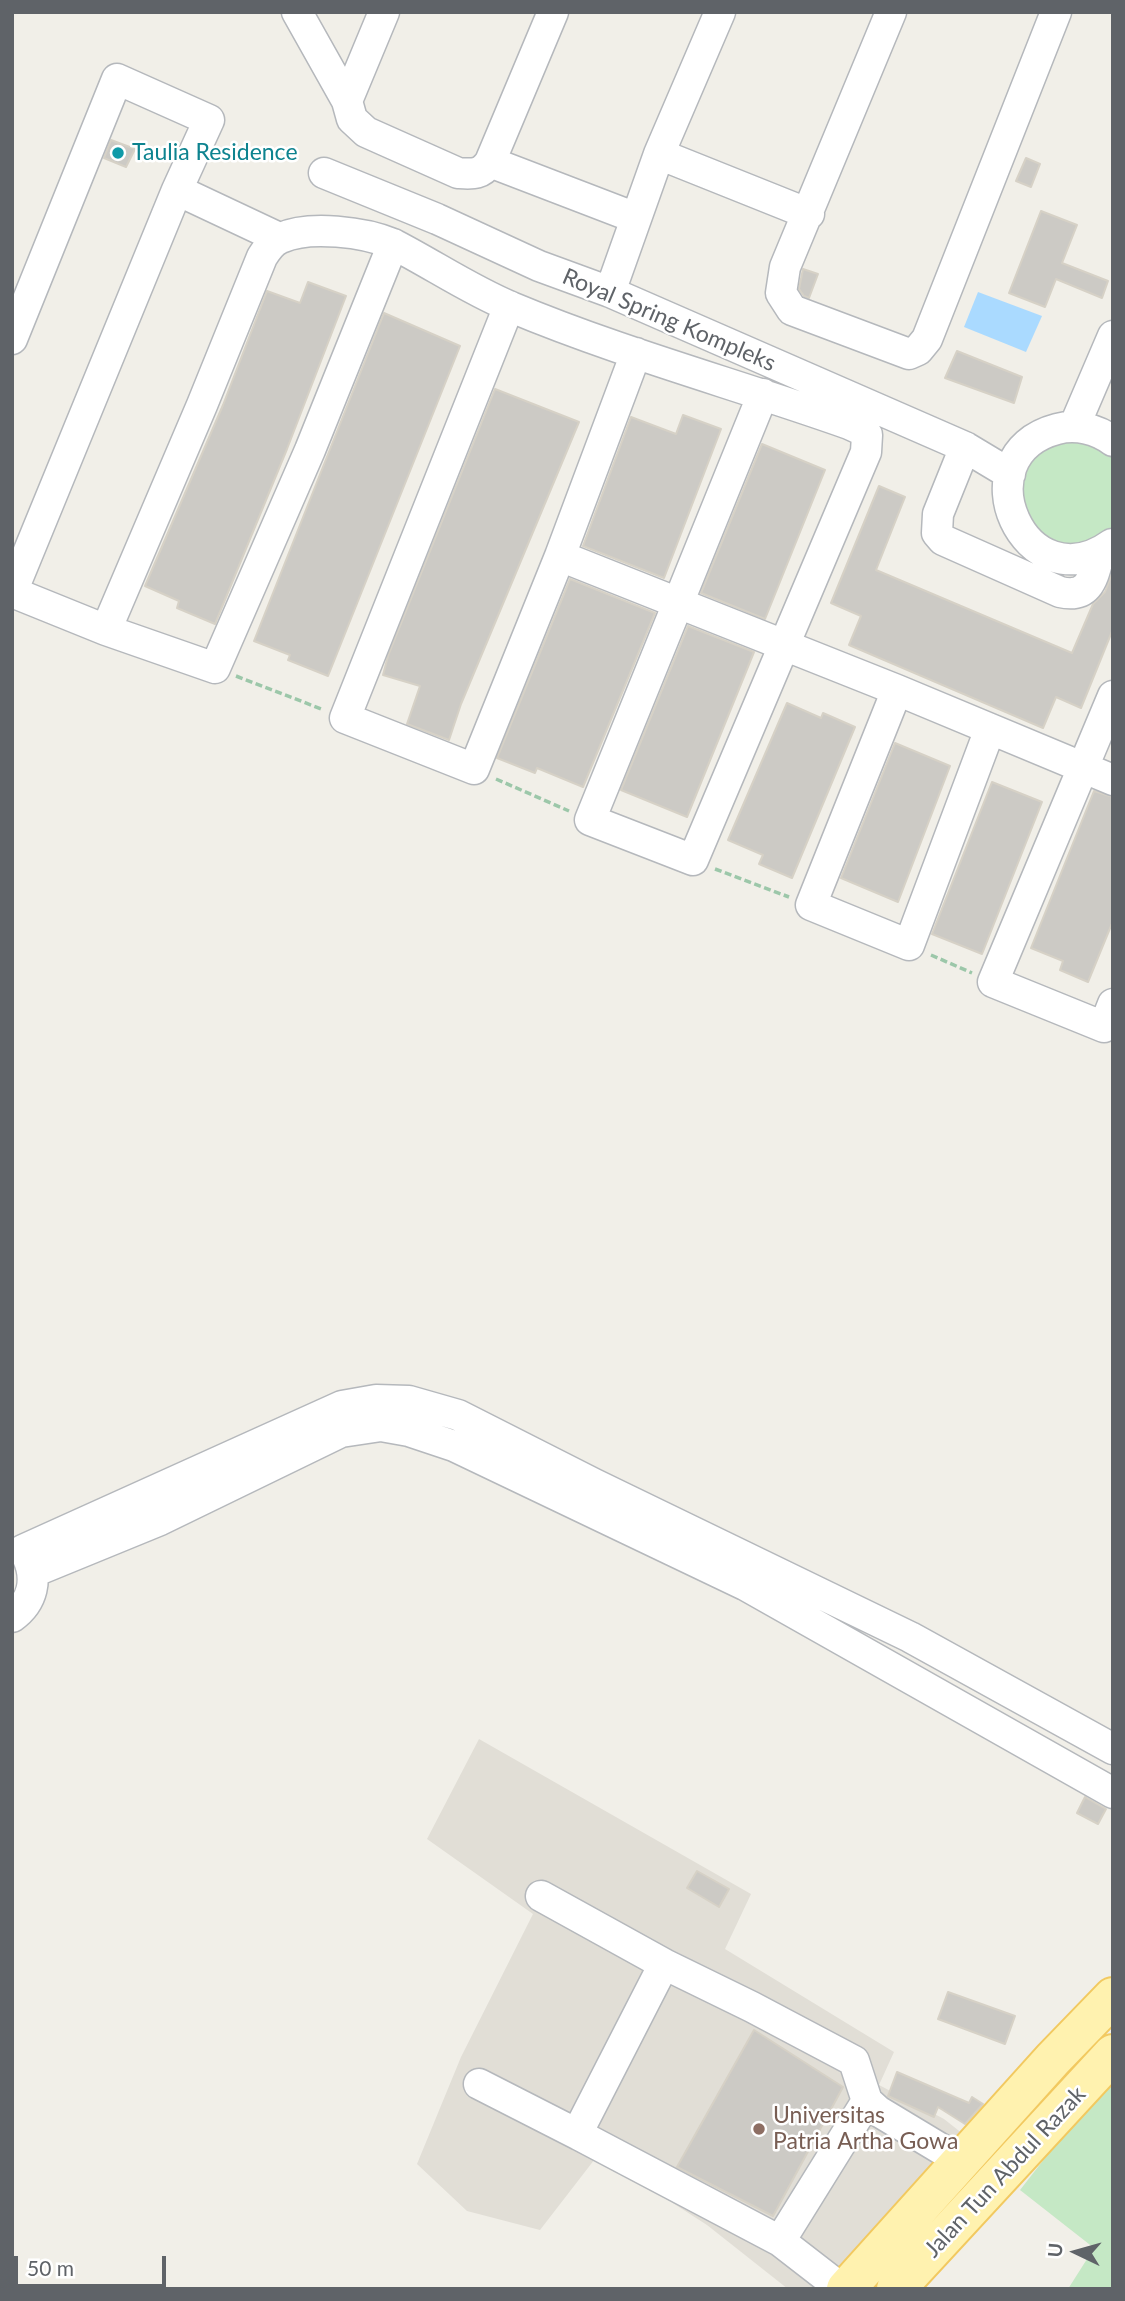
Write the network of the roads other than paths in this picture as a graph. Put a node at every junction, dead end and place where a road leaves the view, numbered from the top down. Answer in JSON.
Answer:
{"nodes":[{"id":1,"x":297,"y":12,"type":"edge"},
{"id":2,"x":384,"y":12,"type":"edge"},
{"id":3,"x":553,"y":12,"type":"edge"},
{"id":4,"x":720,"y":12,"type":"edge"},
{"id":5,"x":891,"y":12,"type":"edge"},
{"id":6,"x":1056,"y":12,"type":"edge"},
{"id":7,"x":347,"y":101,"type":"junction"},
{"id":8,"x":659,"y":153,"type":"junction"},
{"id":9,"x":490,"y":162,"type":"junction"},
{"id":10,"x":324,"y":173,"type":"dead end"},
{"id":11,"x":177,"y":190,"type":"junction"},
{"id":12,"x":809,"y":214,"type":"junction"},
{"id":13,"x":636,"y":218,"type":"junction"},
{"id":14,"x":279,"y":238,"type":"junction"},
{"id":15,"x":393,"y":244,"type":"junction"},
{"id":16,"x":576,"y":280,"type":"junction"},
{"id":17,"x":607,"y":292,"type":"junction"},
{"id":18,"x":509,"y":306,"type":"junction"},
{"id":19,"x":559,"y":324,"type":"junction"},
{"id":20,"x":589,"y":335,"type":"junction"},
{"id":21,"x":1113,"y":336,"type":"edge"},
{"id":22,"x":12,"y":339,"type":"edge"},
{"id":23,"x":636,"y":353,"type":"junction"},
{"id":24,"x":763,"y":394,"type":"junction"},
{"id":25,"x":1074,"y":427,"type":"junction"},
{"id":26,"x":1113,"y":442,"type":"edge"},
{"id":27,"x":965,"y":447,"type":"junction"},
{"id":28,"x":1010,"y":474,"type":"junction"},
{"id":29,"x":1106,"y":548,"type":"edge"},
{"id":30,"x":560,"y":556,"type":"junction"},
{"id":31,"x":679,"y":605,"type":"junction"},
{"id":32,"x":106,"y":630,"type":"junction"},
{"id":33,"x":784,"y":647,"type":"junction"},
{"id":34,"x":897,"y":690,"type":"junction"},
{"id":35,"x":1113,"y":696,"type":"edge"},
{"id":36,"x":990,"y":729,"type":"junction"},
{"id":37,"x":1083,"y":767,"type":"junction"},
{"id":38,"x":1113,"y":780,"type":"edge"},
{"id":39,"x":1113,"y":1004,"type":"edge"},
{"id":40,"x":23,"y":1555,"type":"edge"},
{"id":41,"x":12,"y":1616,"type":"edge"},
{"id":42,"x":1113,"y":1749,"type":"edge"},
{"id":43,"x":1113,"y":1793,"type":"edge"},
{"id":44,"x":541,"y":1896,"type":"dead end"},
{"id":45,"x":664,"y":1964,"type":"junction"},
{"id":46,"x":1113,"y":1997,"type":"edge"},
{"id":47,"x":1113,"y":2054,"type":"edge"},
{"id":48,"x":479,"y":2084,"type":"dead end"},
{"id":49,"x":867,"y":2101,"type":"junction"},
{"id":50,"x":579,"y":2135,"type":"junction"},
{"id":51,"x":961,"y":2161,"type":"junction"},
{"id":52,"x":780,"y":2241,"type":"junction"},
{"id":53,"x":844,"y":2289,"type":"edge"},
{"id":54,"x":896,"y":2289,"type":"edge"}],
"edges":[{"from":1,"to":7,"type":"street"},
{"from":2,"to":7,"type":"street"},
{"from":3,"to":9,"type":"street"},
{"from":4,"to":8,"type":"street"},
{"from":5,"to":12,"type":"street"},
{"from":6,"to":12,"type":"street"},
{"from":7,"to":9,"type":"street"},
{"from":8,"to":12,"type":"street"},
{"from":8,"to":13,"type":"street"},
{"from":9,"to":13,"type":"street"},
{"from":10,"to":16,"type":"street","name":"Royal Spring Kompleks"},
{"from":11,"to":14,"type":"street"},
{"from":11,"to":22,"type":"street"},
{"from":11,"to":32,"type":"street"},
{"from":13,"to":17,"type":"street"},
{"from":14,"to":15,"type":"street"},
{"from":14,"to":32,"type":"street"},
{"from":15,"to":18,"type":"street"},
{"from":15,"to":32,"type":"street"},
{"from":16,"to":17,"type":"street","name":"Royal Spring Kompleks"},
{"from":16,"to":19,"type":"street"},
{"from":17,"to":20,"type":"street"},
{"from":17,"to":27,"type":"street","name":"Royal Spring Kompleks"},
{"from":18,"to":19,"type":"street"},
{"from":18,"to":30,"type":"street"},
{"from":19,"to":20,"type":"street"},
{"from":20,"to":23,"type":"street"},
{"from":21,"to":25,"type":"street"},
{"from":23,"to":24,"type":"street"},
{"from":23,"to":30,"type":"street"},
{"from":24,"to":31,"type":"street"},
{"from":24,"to":33,"type":"street"},
{"from":25,"to":26,"type":"street"},
{"from":25,"to":28,"type":"street"},
{"from":27,"to":28,"type":"street","name":"Royal Spring Kompleks"},
{"from":27,"to":29,"type":"street"},
{"from":28,"to":29,"type":"street"},
{"from":30,"to":31,"type":"street"},
{"from":31,"to":33,"type":"street"},
{"from":31,"to":33,"type":"street"},
{"from":33,"to":34,"type":"street"},
{"from":34,"to":36,"type":"street"},
{"from":34,"to":36,"type":"street"},
{"from":35,"to":37,"type":"street"},
{"from":36,"to":37,"type":"street"},
{"from":37,"to":38,"type":"street"},
{"from":37,"to":39,"type":"street"},
{"from":40,"to":41,"type":"street"},
{"from":40,"to":42,"type":"street"},
{"from":40,"to":43,"type":"street"},
{"from":44,"to":45,"type":"street"},
{"from":45,"to":49,"type":"street"},
{"from":45,"to":50,"type":"street"},
{"from":46,"to":51,"type":"main road","name":"Jalan Tun Abdul Razak"},
{"from":47,"to":54,"type":"main road","name":"Jalan Tun Abdul Razak"},
{"from":48,"to":50,"type":"street"},
{"from":49,"to":51,"type":"street"},
{"from":49,"to":52,"type":"street"},
{"from":50,"to":52,"type":"street"},
{"from":51,"to":53,"type":"main road","name":"Jalan Tun Abdul Razak"},
{"from":52,"to":53,"type":"street"}]}
